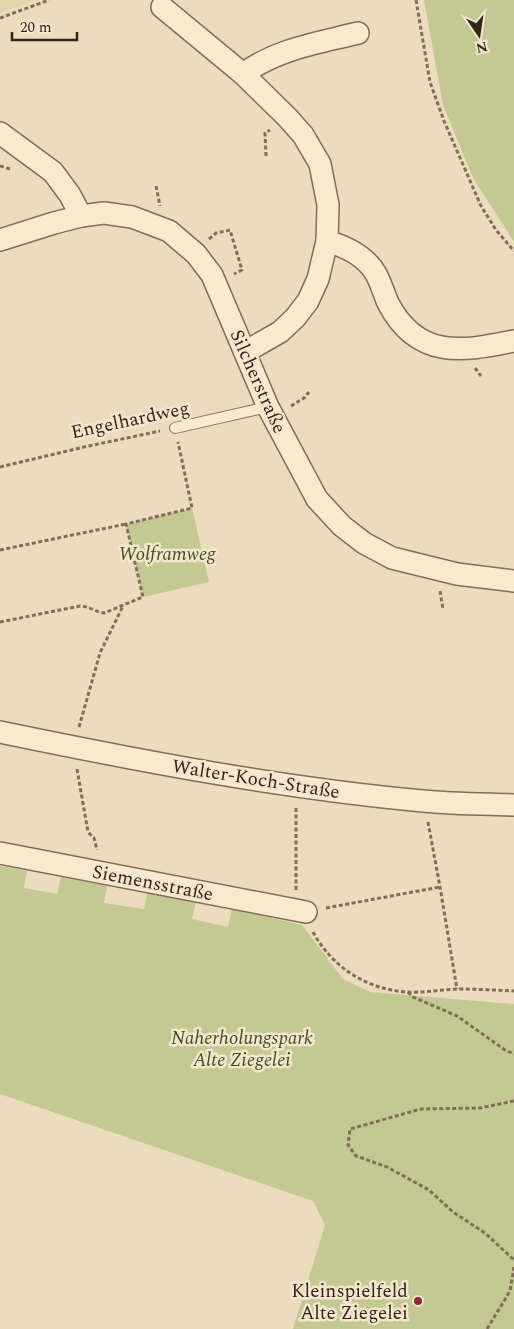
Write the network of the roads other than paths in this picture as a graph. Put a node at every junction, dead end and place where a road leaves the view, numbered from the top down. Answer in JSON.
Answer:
{"nodes":[{"id":1,"x":162,"y":7,"type":"dead end"},
{"id":2,"x":358,"y":33,"type":"dead end"},
{"id":3,"x":243,"y":74,"type":"junction"},
{"id":4,"x":0,"y":133,"type":"edge"},
{"id":5,"x":81,"y":216,"type":"junction"},
{"id":6,"x":0,"y":240,"type":"edge"},
{"id":7,"x":327,"y":241,"type":"junction"},
{"id":8,"x":514,"y":341,"type":"edge"},
{"id":9,"x":246,"y":352,"type":"junction"},
{"id":10,"x":268,"y":407,"type":"junction"},
{"id":11,"x":175,"y":428,"type":"road end"},
{"id":12,"x":514,"y":581,"type":"edge"},
{"id":13,"x":0,"y":732,"type":"edge"},
{"id":14,"x":514,"y":805,"type":"edge"},
{"id":15,"x":0,"y":853,"type":"edge"},
{"id":16,"x":301,"y":911,"type":"road end"}],
"edges":[{"from":1,"to":3,"type":"street"},
{"from":2,"to":3,"type":"street"},
{"from":3,"to":7,"type":"street"},
{"from":4,"to":5,"type":"street"},
{"from":5,"to":6,"type":"street","name":"Silcherstraße"},
{"from":5,"to":9,"type":"street","name":"Silcherstraße"},
{"from":7,"to":8,"type":"street"},
{"from":7,"to":9,"type":"street"},
{"from":9,"to":10,"type":"street","name":"Silcherstraße"},
{"from":10,"to":11,"type":"lane","name":"Engelhardweg"},
{"from":10,"to":12,"type":"street","name":"Silcherstraße"},
{"from":13,"to":14,"type":"street","name":"Walter-Koch-Straße"},
{"from":15,"to":16,"type":"street","name":"Siemensstraße"}]}
